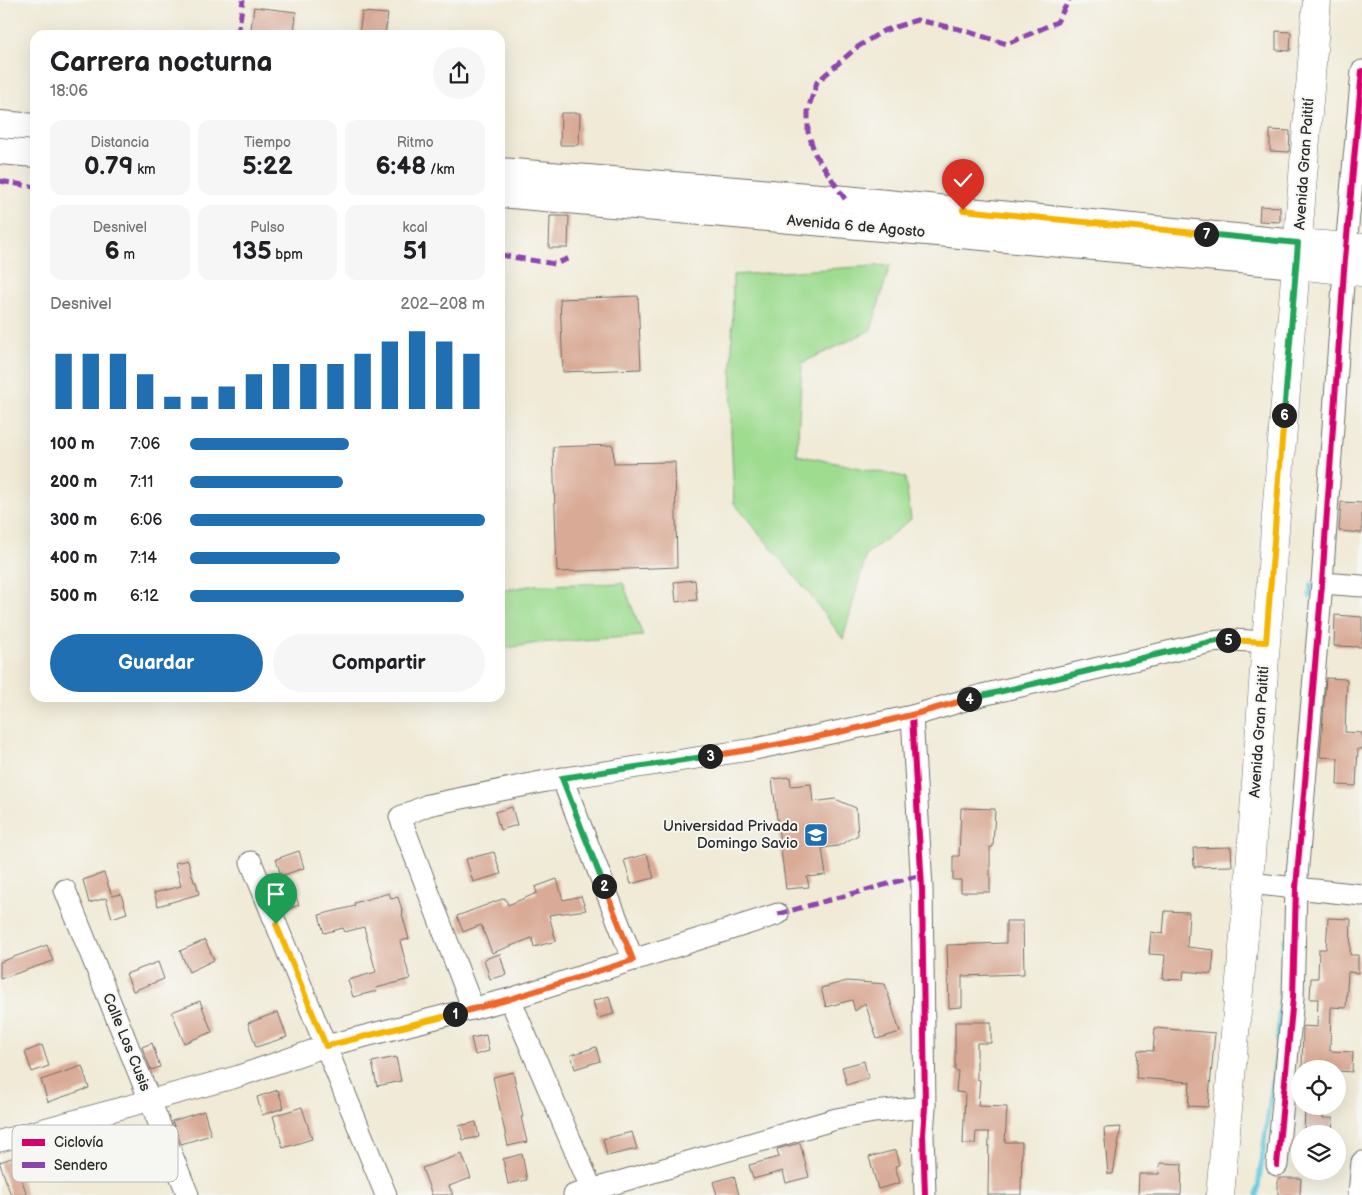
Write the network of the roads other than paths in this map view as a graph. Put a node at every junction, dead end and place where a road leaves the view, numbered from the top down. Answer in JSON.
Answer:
{"nodes":[{"id":1,"x":1317,"y":0,"type":"edge"},
{"id":2,"x":1362,"y":71,"type":"edge"},
{"id":3,"x":0,"y":124,"type":"edge"},
{"id":4,"x":30,"y":127,"type":"edge"},
{"id":5,"x":0,"y":151,"type":"edge"},
{"id":6,"x":30,"y":154,"type":"edge"},
{"id":7,"x":505,"y":172,"type":"edge"},
{"id":8,"x":556,"y":187,"type":"junction"},
{"id":9,"x":505,"y":193,"type":"edge"},
{"id":10,"x":1297,"y":254,"type":"junction"},
{"id":11,"x":1354,"y":259,"type":"edge"},
{"id":12,"x":1322,"y":582,"type":"junction"},
{"id":13,"x":1362,"y":586,"type":"edge"},
{"id":14,"x":1266,"y":642,"type":"junction"},
{"id":15,"x":912,"y":716,"type":"junction"},
{"id":16,"x":562,"y":778,"type":"junction"},
{"id":17,"x":251,"y":862,"type":"dead end"},
{"id":18,"x":1249,"y":884,"type":"junction"},
{"id":19,"x":1296,"y":888,"type":"junction"},
{"id":20,"x":65,"y":890,"type":"dead end"},
{"id":21,"x":1362,"y":895,"type":"edge"},
{"id":22,"x":778,"y":914,"type":"dead end"},
{"id":23,"x":633,"y":960,"type":"junction"},
{"id":24,"x":510,"y":999,"type":"junction"},
{"id":25,"x":473,"y":1009,"type":"junction"},
{"id":26,"x":326,"y":1046,"type":"junction"},
{"id":27,"x":151,"y":1100,"type":"junction"},
{"id":28,"x":925,"y":1107,"type":"junction"},
{"id":29,"x":59,"y":1125,"type":"edge"},
{"id":30,"x":161,"y":1125,"type":"edge"},
{"id":31,"x":1362,"y":1162,"type":"edge"},
{"id":32,"x":1277,"y":1165,"type":"dead end"},
{"id":33,"x":178,"y":1169,"type":"edge"},
{"id":34,"x":587,"y":1193,"type":"edge"},
{"id":35,"x":188,"y":1195,"type":"edge"},
{"id":36,"x":386,"y":1195,"type":"edge"},
{"id":37,"x":924,"y":1195,"type":"edge"},
{"id":38,"x":1220,"y":1195,"type":"edge"},
{"id":39,"x":1359,"y":1195,"type":"edge"}],
"edges":[{"from":1,"to":10,"type":"main road","name":"Avenida Gran Paitití"},
{"from":2,"to":11,"type":"street"},
{"from":3,"to":4,"type":"street"},
{"from":5,"to":6,"type":"street"},
{"from":7,"to":8,"type":"street","name":"Avenida 6 de Agosto"},
{"from":8,"to":9,"type":"street","name":"Avenida 6 de Agosto"},
{"from":8,"to":10,"type":"street","name":"Avenida 6 de Agosto"},
{"from":10,"to":11,"type":"main road","name":"Avenida 6 de Agosto"},
{"from":10,"to":14,"type":"main road","name":"Avenida Gran Paitití"},
{"from":11,"to":12,"type":"street"},
{"from":12,"to":13,"type":"street"},
{"from":12,"to":19,"type":"street"},
{"from":14,"to":15,"type":"street"},
{"from":14,"to":18,"type":"main road","name":"Avenida Gran Paitití"},
{"from":15,"to":16,"type":"street"},
{"from":15,"to":28,"type":"street"},
{"from":16,"to":23,"type":"street"},
{"from":16,"to":25,"type":"street"},
{"from":17,"to":26,"type":"street"},
{"from":18,"to":19,"type":"street"},
{"from":18,"to":38,"type":"main road","name":"Avenida Gran Paitití"},
{"from":19,"to":21,"type":"street"},
{"from":19,"to":32,"type":"street"},
{"from":20,"to":27,"type":"street","name":"Calle Los Cusis"},
{"from":22,"to":23,"type":"street"},
{"from":23,"to":24,"type":"street"},
{"from":24,"to":25,"type":"street"},
{"from":24,"to":34,"type":"street"},
{"from":25,"to":26,"type":"street"},
{"from":26,"to":27,"type":"street"},
{"from":26,"to":36,"type":"street"},
{"from":27,"to":29,"type":"street"},
{"from":27,"to":30,"type":"street","name":"Calle Los Cusis"},
{"from":28,"to":34,"type":"street"},
{"from":28,"to":37,"type":"street"},
{"from":31,"to":39,"type":"street"},
{"from":33,"to":35,"type":"street","name":"Calle Los Cusis"}]}
